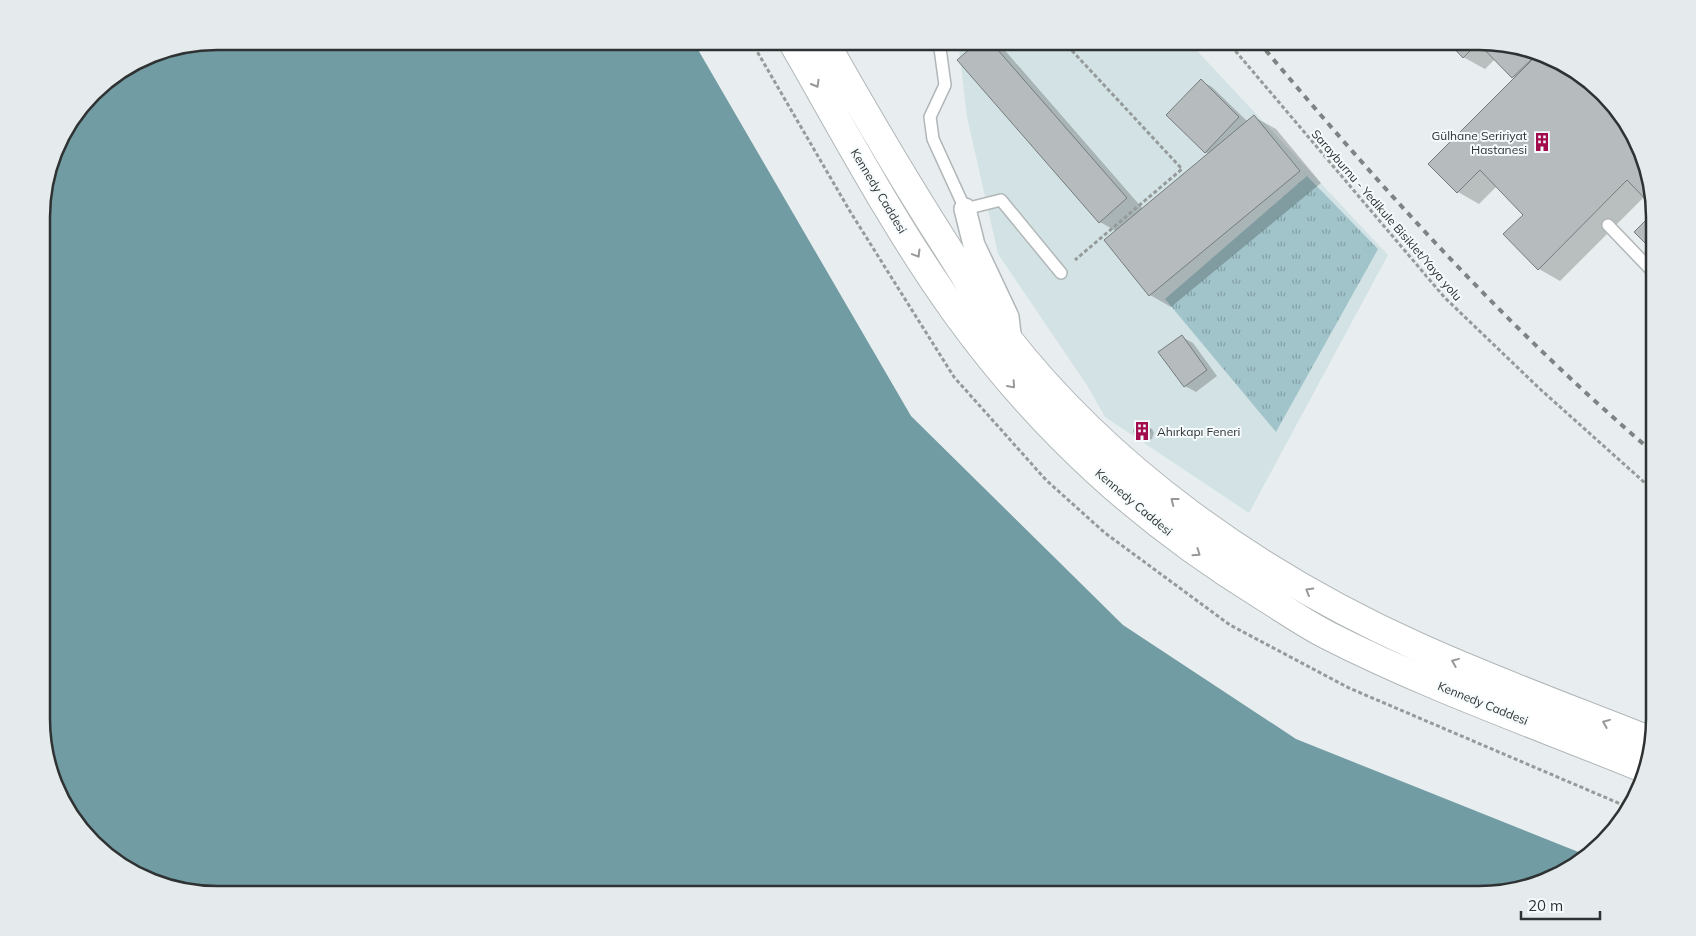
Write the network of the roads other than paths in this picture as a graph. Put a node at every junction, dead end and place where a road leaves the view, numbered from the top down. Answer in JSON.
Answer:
{"nodes":[{"id":1,"x":797,"y":50,"type":"edge"},
{"id":2,"x":829,"y":50,"type":"edge"},
{"id":3,"x":940,"y":50,"type":"edge"},
{"id":4,"x":965,"y":209,"type":"junction"},
{"id":5,"x":1608,"y":225,"type":"dead end"},
{"id":6,"x":1646,"y":265,"type":"edge"},
{"id":7,"x":1061,"y":273,"type":"road end"},
{"id":8,"x":1011,"y":342,"type":"junction"},
{"id":9,"x":1645,"y":739,"type":"edge"},
{"id":10,"x":1639,"y":766,"type":"edge"}],
"edges":[{"from":1,"to":10,"type":"main road","name":"Kennedy Caddesi","one_way":true},
{"from":2,"to":8,"type":"main road","name":"Kennedy Caddesi"},
{"from":3,"to":4,"type":"lane"},
{"from":4,"to":7,"type":"lane"},
{"from":4,"to":8,"type":"street"},
{"from":5,"to":6,"type":"lane"},
{"from":9,"to":8,"type":"main road","name":"Kennedy Caddesi","one_way":true}]}
